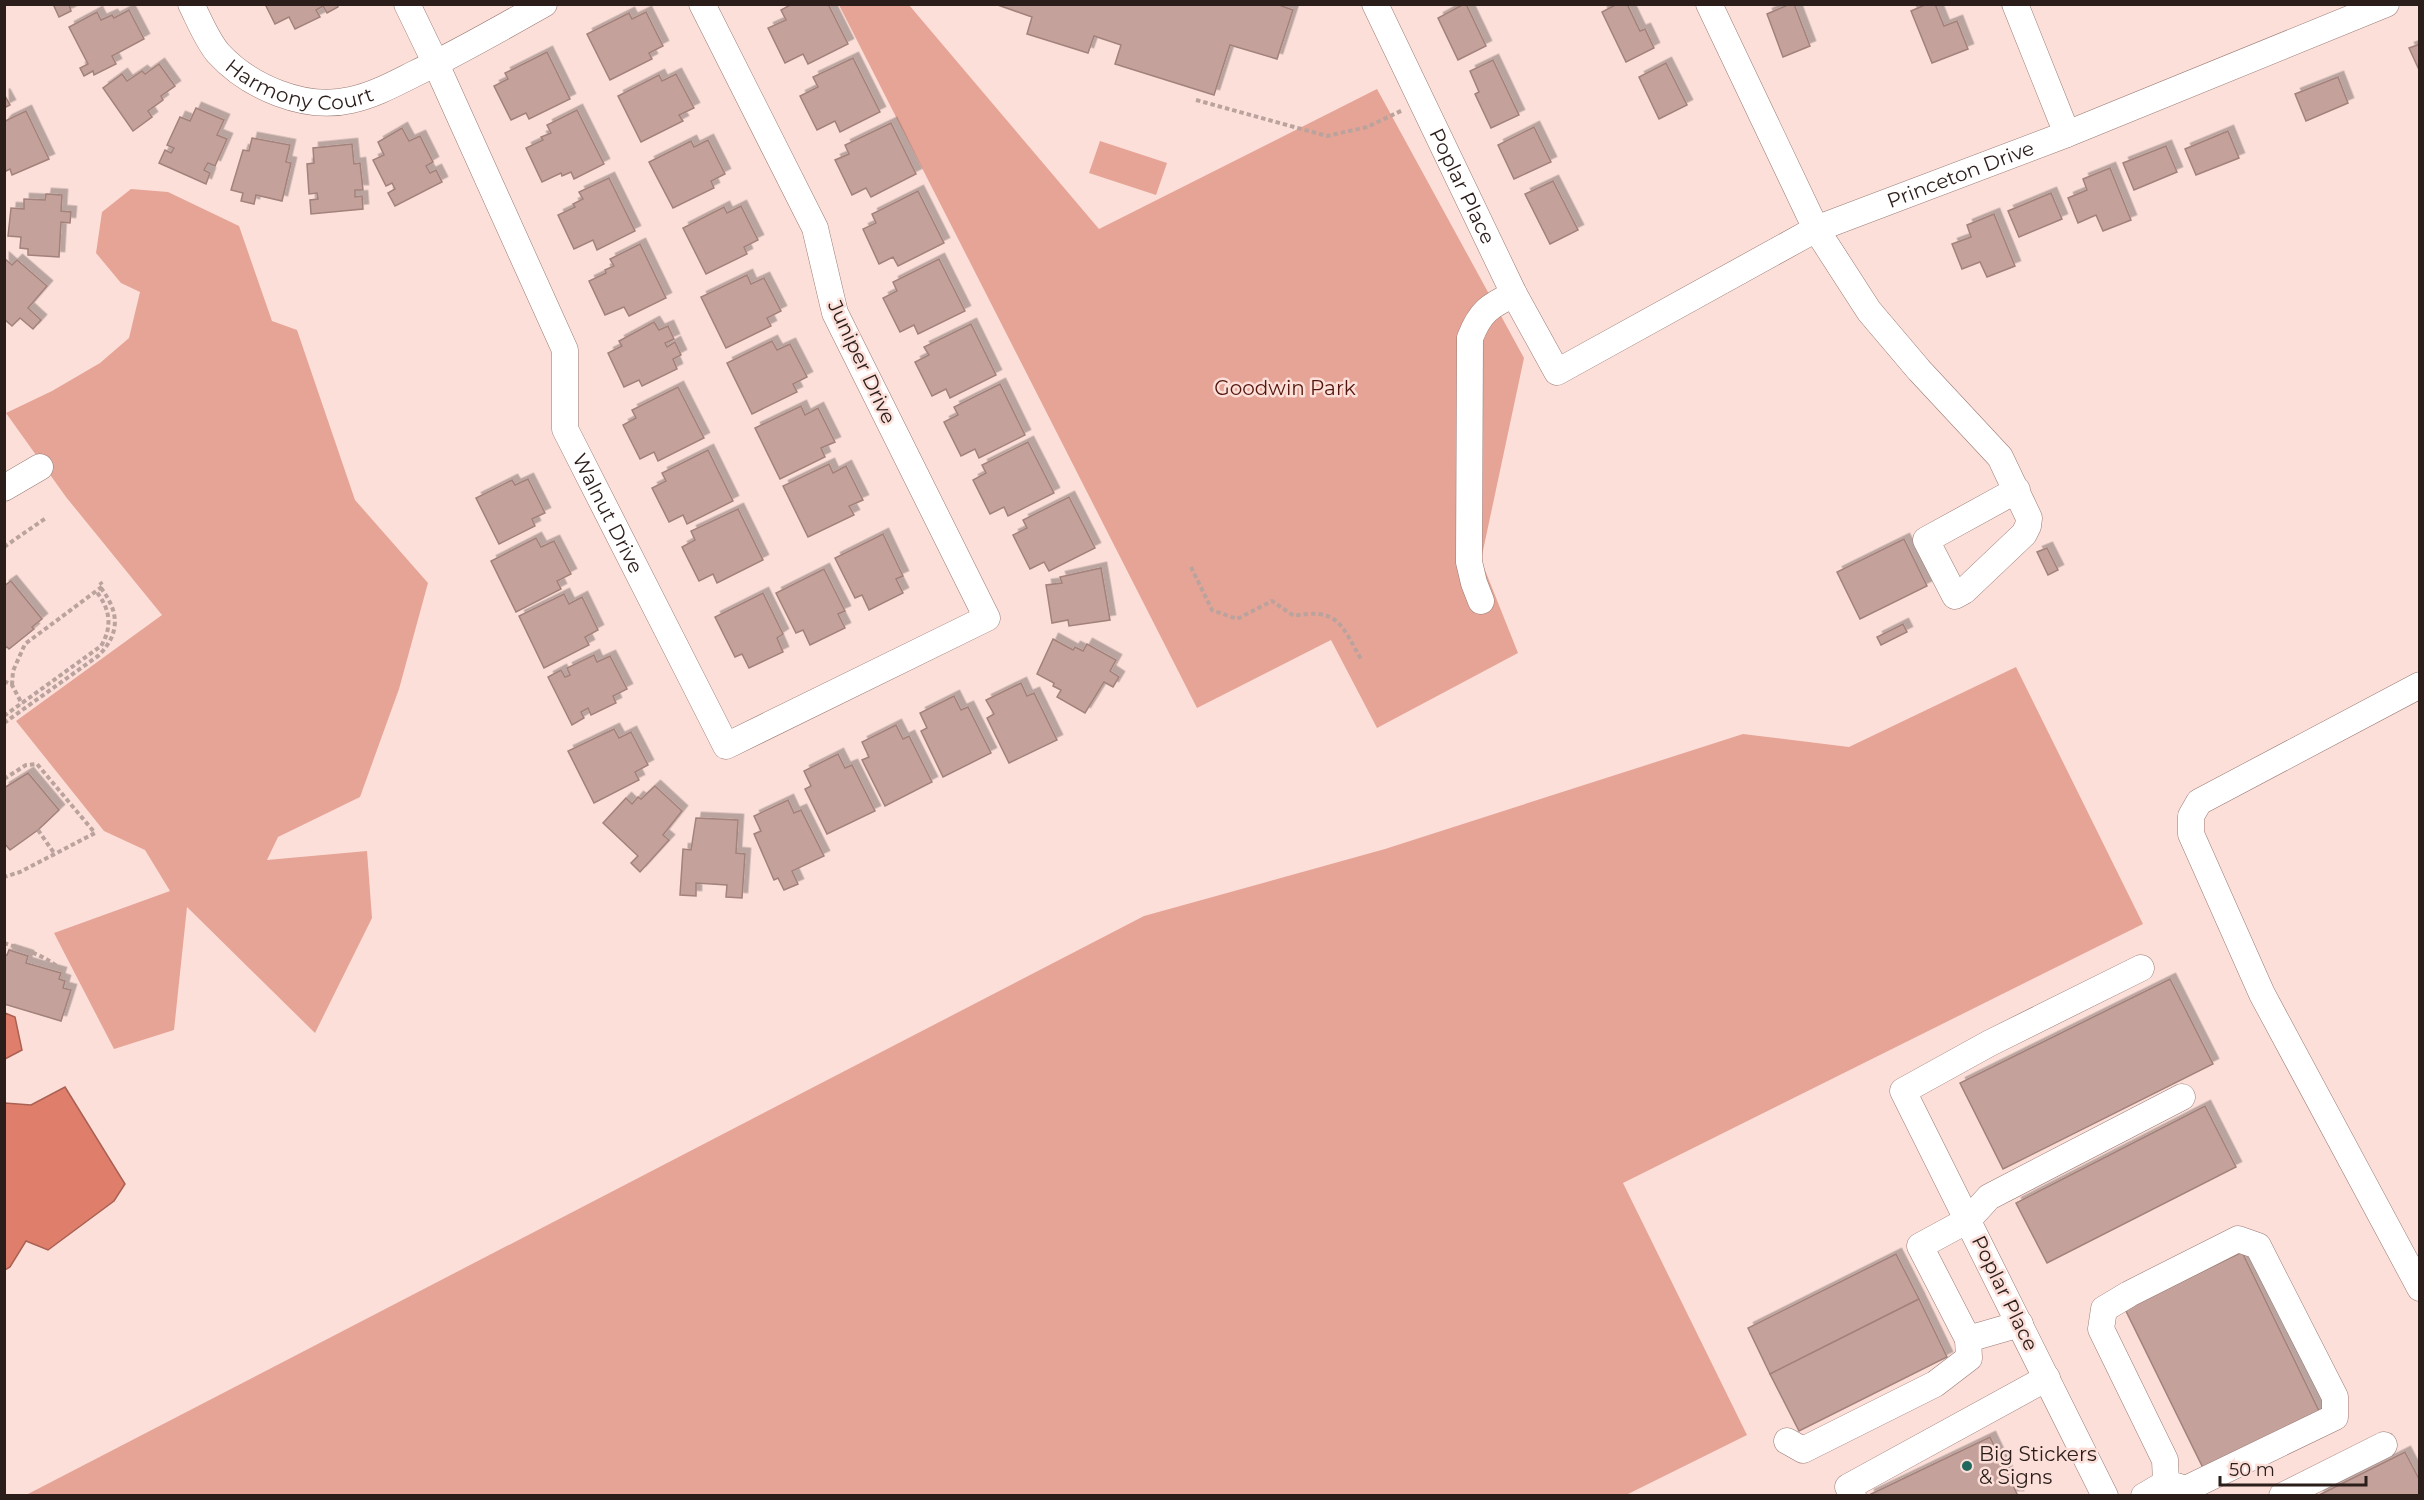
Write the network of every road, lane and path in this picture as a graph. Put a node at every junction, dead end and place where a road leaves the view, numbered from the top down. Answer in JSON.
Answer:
{"nodes":[{"id":1,"x":191,"y":4,"type":"edge"},
{"id":2,"x":407,"y":4,"type":"edge"},
{"id":3,"x":544,"y":4,"type":"edge"},
{"id":4,"x":702,"y":4,"type":"edge"},
{"id":5,"x":1375,"y":4,"type":"edge"},
{"id":6,"x":1709,"y":4,"type":"edge"},
{"id":7,"x":2015,"y":4,"type":"edge"},
{"id":8,"x":2386,"y":4,"type":"edge"},
{"id":9,"x":2349,"y":11,"type":"edge"},
{"id":10,"x":436,"y":64,"type":"junction"},
{"id":11,"x":1196,"y":100,"type":"dead end"},
{"id":12,"x":1423,"y":101,"type":"junction"},
{"id":13,"x":2067,"y":134,"type":"junction"},
{"id":14,"x":1816,"y":229,"type":"junction"},
{"id":15,"x":1514,"y":294,"type":"junction"},
{"id":16,"x":1554,"y":367,"type":"joint"},
{"id":17,"x":40,"y":467,"type":"dead end"},
{"id":18,"x":4,"y":488,"type":"edge"},
{"id":19,"x":2017,"y":490,"type":"dead end"},
{"id":20,"x":46,"y":518,"type":"dead end"},
{"id":21,"x":4,"y":547,"type":"edge"},
{"id":22,"x":1191,"y":567,"type":"dead end"},
{"id":23,"x":100,"y":582,"type":"dead end"},
{"id":24,"x":100,"y":588,"type":"junction"},
{"id":25,"x":96,"y":591,"type":"junction"},
{"id":26,"x":1481,"y":601,"type":"dead end"},
{"id":27,"x":987,"y":618,"type":"joint"},
{"id":28,"x":21,"y":640,"type":"dead end"},
{"id":29,"x":25,"y":644,"type":"junction"},
{"id":30,"x":1362,"y":661,"type":"dead end"},
{"id":31,"x":4,"y":681,"type":"edge"},
{"id":32,"x":12,"y":685,"type":"junction"},
{"id":33,"x":2420,"y":685,"type":"edge"},
{"id":34,"x":22,"y":704,"type":"junction"},
{"id":35,"x":4,"y":716,"type":"edge"},
{"id":36,"x":4,"y":723,"type":"edge"},
{"id":37,"x":4,"y":779,"type":"edge"},
{"id":38,"x":38,"y":831,"type":"dead end"},
{"id":39,"x":54,"y":853,"type":"junction"},
{"id":40,"x":4,"y":878,"type":"edge"},
{"id":41,"x":4,"y":942,"type":"edge"},
{"id":42,"x":2141,"y":968,"type":"dead end"},
{"id":43,"x":64,"y":974,"type":"dead end"},
{"id":44,"x":2182,"y":1097,"type":"dead end"},
{"id":45,"x":1968,"y":1220,"type":"junction"},
{"id":46,"x":2420,"y":1288,"type":"edge"},
{"id":47,"x":2020,"y":1324,"type":"junction"},
{"id":48,"x":1968,"y":1339,"type":"junction"},
{"id":49,"x":2047,"y":1378,"type":"junction"},
{"id":50,"x":1786,"y":1441,"type":"dead end"},
{"id":51,"x":2385,"y":1445,"type":"dead end"},
{"id":52,"x":2155,"y":1489,"type":"edge"},
{"id":53,"x":1853,"y":1496,"type":"edge"},
{"id":54,"x":2105,"y":1496,"type":"edge"},
{"id":55,"x":2282,"y":1496,"type":"edge"}],
"edges":[{"from":1,"to":10,"type":"street","name":"Harmony Court"},
{"from":2,"to":10,"type":"street","name":"Walnut Drive"},
{"from":3,"to":10,"type":"street","name":"Harmony Court"},
{"from":4,"to":27,"type":"street","name":"Juniper Drive"},
{"from":5,"to":12,"type":"street","name":"Poplar Place"},
{"from":6,"to":14,"type":"street"},
{"from":7,"to":13,"type":"street"},
{"from":8,"to":9,"type":"street","name":"Princeton Drive"},
{"from":9,"to":13,"type":"street","name":"Princeton Drive"},
{"from":10,"to":27,"type":"street","name":"Walnut Drive"},
{"from":11,"to":12,"type":"path"},
{"from":12,"to":15,"type":"street","name":"Poplar Place"},
{"from":13,"to":14,"type":"street","name":"Princeton Drive"},
{"from":14,"to":16,"type":"street","name":"Princeton Drive"},
{"from":14,"to":19,"type":"street"},
{"from":15,"to":16,"type":"street","name":"Poplar Place"},
{"from":15,"to":26,"type":"street"},
{"from":17,"to":18,"type":"street"},
{"from":20,"to":21,"type":"path"},
{"from":22,"to":30,"type":"path"},
{"from":23,"to":24,"type":"path"},
{"from":24,"to":25,"type":"path"},
{"from":24,"to":36,"type":"path"},
{"from":25,"to":29,"type":"path"},
{"from":25,"to":34,"type":"path"},
{"from":28,"to":29,"type":"path"},
{"from":29,"to":32,"type":"path"},
{"from":31,"to":32,"type":"path"},
{"from":32,"to":34,"type":"path"},
{"from":33,"to":46,"type":"street"},
{"from":34,"to":35,"type":"path"},
{"from":37,"to":39,"type":"path"},
{"from":38,"to":39,"type":"path"},
{"from":39,"to":40,"type":"path"},
{"from":41,"to":43,"type":"path"},
{"from":42,"to":45,"type":"street","name":"Poplar Place"},
{"from":44,"to":45,"type":"street"},
{"from":45,"to":47,"type":"street","name":"Poplar Place"},
{"from":45,"to":48,"type":"street"},
{"from":47,"to":48,"type":"street"},
{"from":47,"to":49,"type":"street","name":"Poplar Place"},
{"from":48,"to":50,"type":"street"},
{"from":49,"to":53,"type":"street"},
{"from":49,"to":54,"type":"street","name":"Poplar Place"},
{"from":51,"to":55,"type":"street"},
{"from":52,"to":52,"type":"street"}]}
